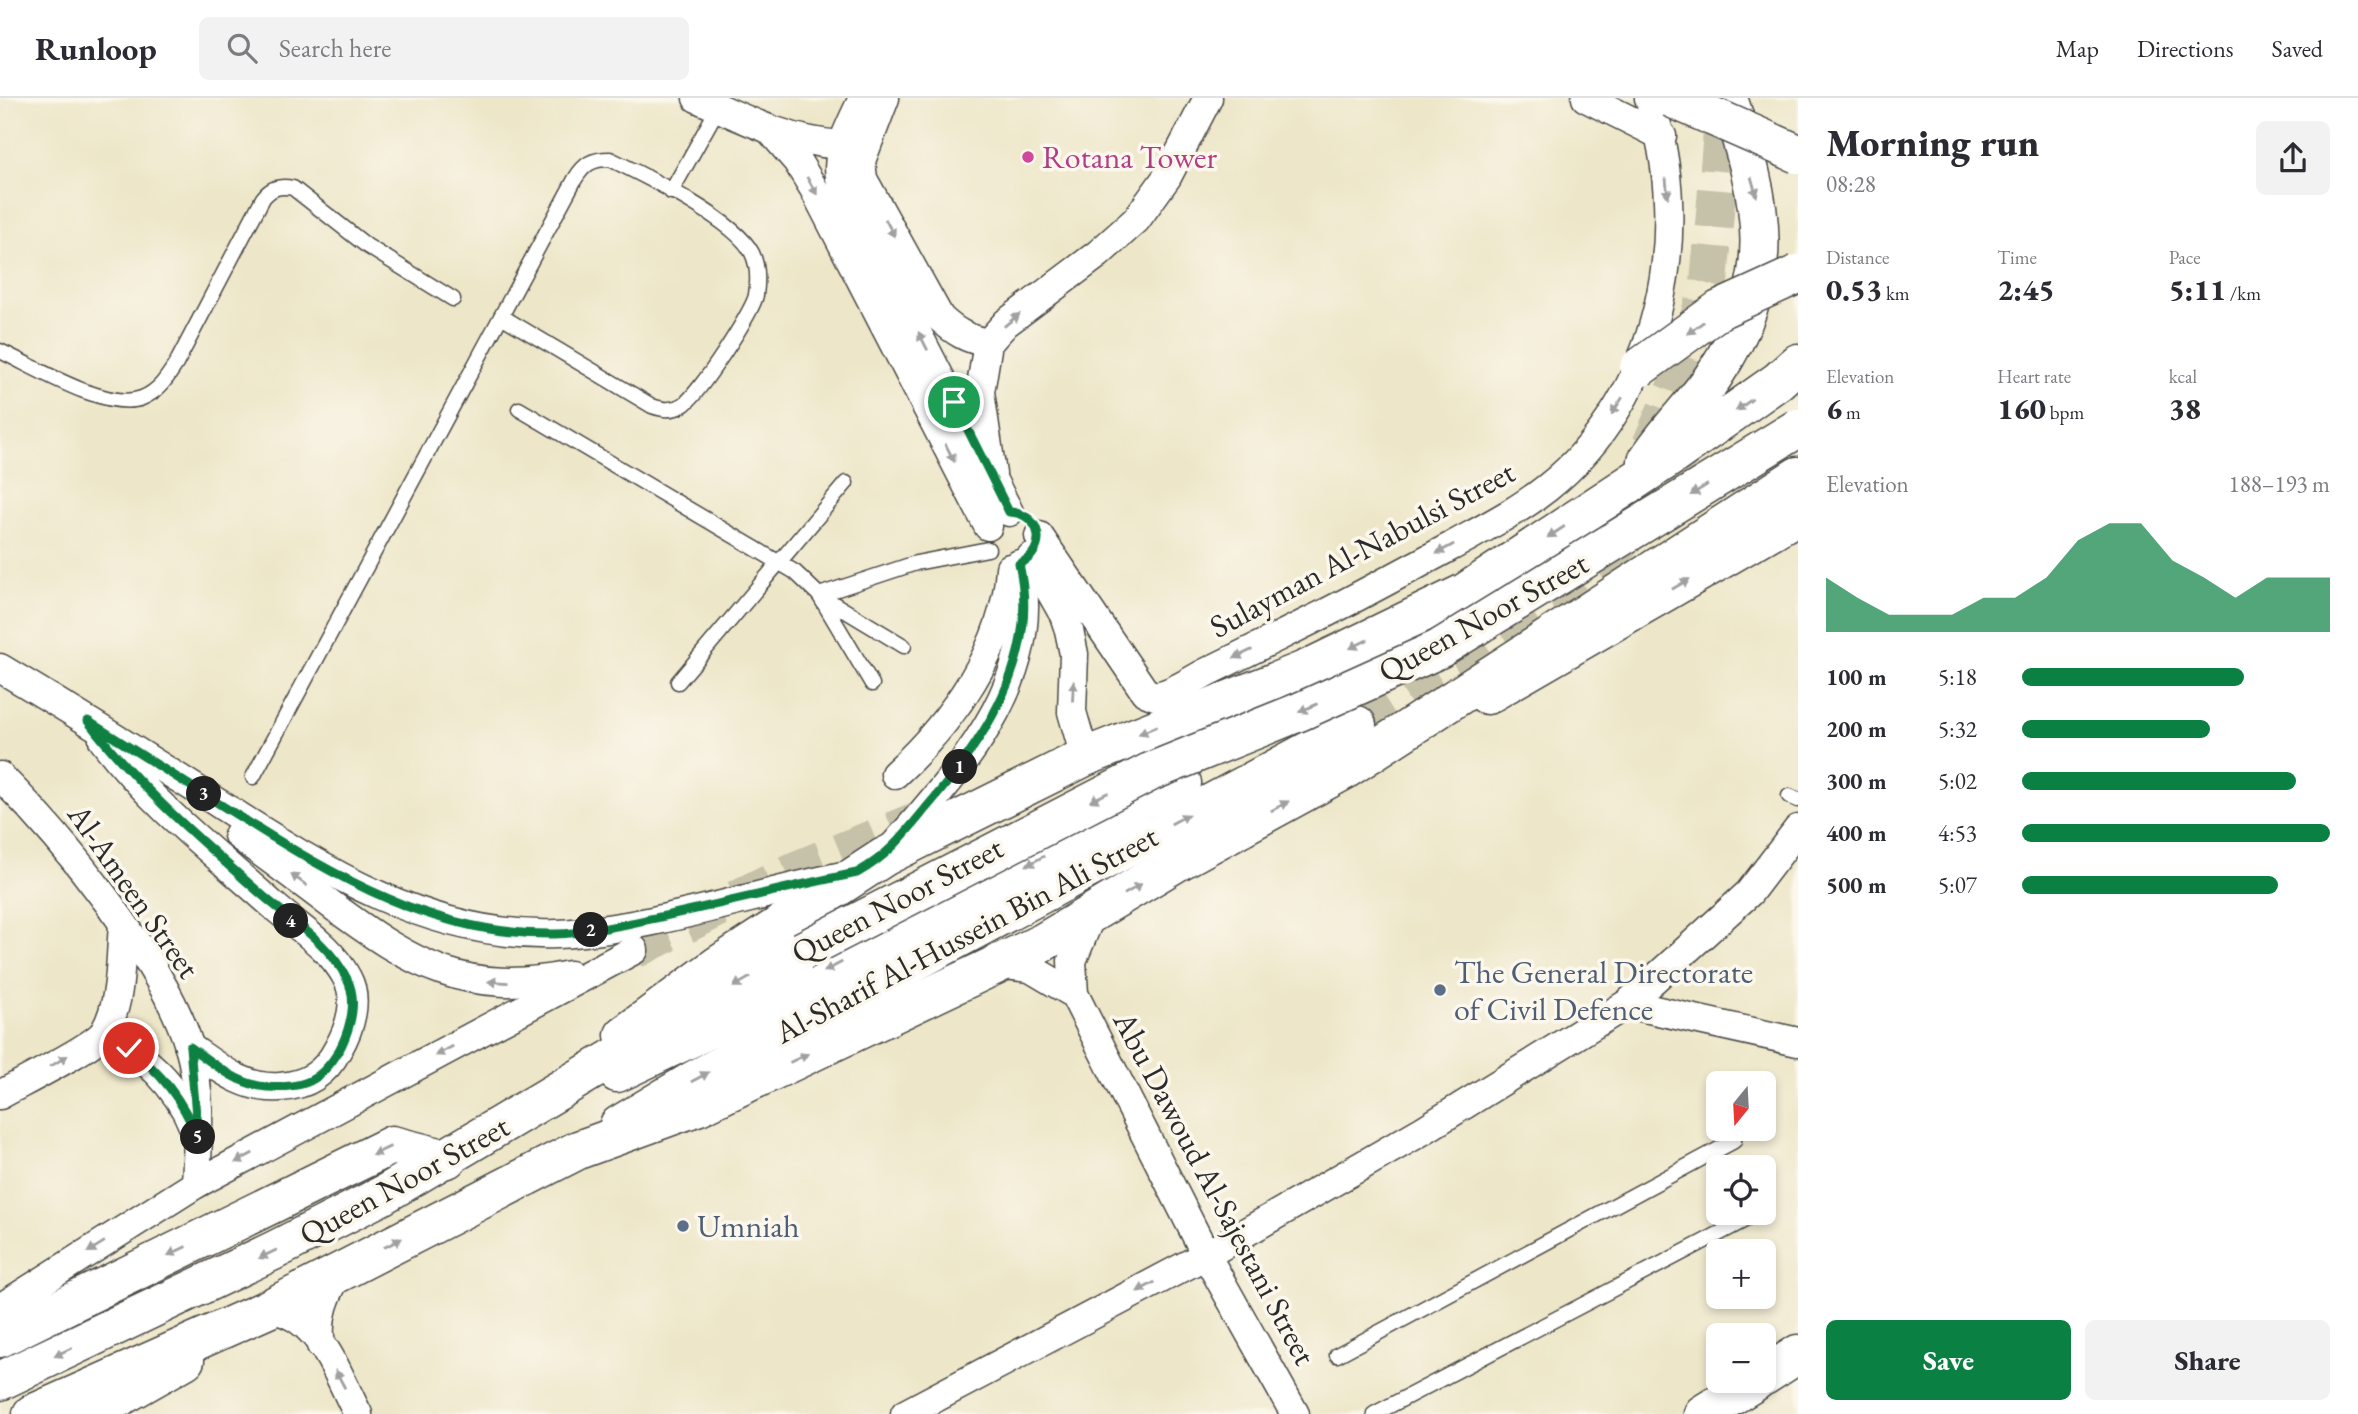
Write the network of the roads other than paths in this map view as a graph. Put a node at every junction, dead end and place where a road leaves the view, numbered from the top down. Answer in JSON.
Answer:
{"nodes":[{"id":1,"x":863,"y":98,"type":"edge"},
{"id":2,"x":885,"y":98,"type":"edge"},
{"id":3,"x":1208,"y":98,"type":"edge"},
{"id":4,"x":1586,"y":98,"type":"edge"},
{"id":5,"x":1649,"y":98,"type":"edge"},
{"id":6,"x":1671,"y":98,"type":"edge"},
{"id":7,"x":1728,"y":98,"type":"edge"},
{"id":8,"x":708,"y":103,"type":"edge"},
{"id":9,"x":771,"y":131,"type":"junction"},
{"id":10,"x":1661,"y":135,"type":"junction"},
{"id":11,"x":841,"y":145,"type":"junction"},
{"id":12,"x":1798,"y":154,"type":"edge"},
{"id":13,"x":671,"y":192,"type":"junction"},
{"id":14,"x":1798,"y":274,"type":"edge"},
{"id":15,"x":453,"y":299,"type":"dead end"},
{"id":16,"x":502,"y":316,"type":"junction"},
{"id":17,"x":988,"y":343,"type":"junction"},
{"id":18,"x":0,"y":351,"type":"edge"},
{"id":19,"x":1639,"y":368,"type":"junction"},
{"id":20,"x":1791,"y":373,"type":"edge"},
{"id":21,"x":519,"y":409,"type":"dead end"},
{"id":22,"x":1798,"y":428,"type":"edge"},
{"id":23,"x":992,"y":474,"type":"junction"},
{"id":24,"x":1798,"y":477,"type":"edge"},
{"id":25,"x":1633,"y":482,"type":"junction"},
{"id":26,"x":846,"y":483,"type":"dead end"},
{"id":27,"x":1796,"y":517,"type":"edge"},
{"id":28,"x":1012,"y":544,"type":"junction"},
{"id":29,"x":780,"y":561,"type":"junction"},
{"id":30,"x":820,"y":595,"type":"junction"},
{"id":31,"x":904,"y":646,"type":"dead end"},
{"id":32,"x":0,"y":668,"type":"edge"},
{"id":33,"x":678,"y":682,"type":"dead end"},
{"id":34,"x":872,"y":684,"type":"dead end"},
{"id":35,"x":88,"y":721,"type":"junction"},
{"id":36,"x":1357,"y":725,"type":"tunnel mouth"},
{"id":37,"x":1085,"y":757,"type":"junction"},
{"id":38,"x":1343,"y":771,"type":"junction"},
{"id":39,"x":895,"y":774,"type":"dead end"},
{"id":40,"x":0,"y":776,"type":"edge"},
{"id":41,"x":253,"y":777,"type":"dead end"},
{"id":42,"x":1182,"y":783,"type":"dead end"},
{"id":43,"x":1798,"y":829,"type":"edge"},
{"id":44,"x":871,"y":865,"type":"junction"},
{"id":45,"x":1092,"y":913,"type":"junction"},
{"id":46,"x":122,"y":925,"type":"junction"},
{"id":47,"x":997,"y":964,"type":"junction"},
{"id":48,"x":1074,"y":994,"type":"junction"},
{"id":49,"x":1627,"y":1004,"type":"junction"},
{"id":50,"x":104,"y":1034,"type":"junction"},
{"id":51,"x":1798,"y":1042,"type":"edge"},
{"id":52,"x":190,"y":1047,"type":"junction"},
{"id":53,"x":0,"y":1095,"type":"edge"},
{"id":54,"x":498,"y":1129,"type":"junction"},
{"id":55,"x":198,"y":1138,"type":"junction"},
{"id":56,"x":1734,"y":1142,"type":"dead end"},
{"id":57,"x":578,"y":1150,"type":"junction"},
{"id":58,"x":447,"y":1158,"type":"junction"},
{"id":59,"x":196,"y":1184,"type":"junction"},
{"id":60,"x":1736,"y":1225,"type":"edge"},
{"id":61,"x":1206,"y":1255,"type":"junction"},
{"id":62,"x":340,"y":1270,"type":"junction"},
{"id":63,"x":0,"y":1308,"type":"edge"},
{"id":64,"x":268,"y":1309,"type":"junction"},
{"id":65,"x":0,"y":1338,"type":"edge"},
{"id":66,"x":321,"y":1345,"type":"junction"},
{"id":67,"x":1798,"y":1354,"type":"edge"},
{"id":68,"x":1337,"y":1355,"type":"dead end"},
{"id":69,"x":1776,"y":1368,"type":"edge"},
{"id":70,"x":0,"y":1381,"type":"edge"},
{"id":71,"x":1737,"y":1393,"type":"edge"},
{"id":72,"x":32,"y":1414,"type":"edge"},
{"id":73,"x":90,"y":1414,"type":"edge"},
{"id":74,"x":358,"y":1414,"type":"edge"},
{"id":75,"x":905,"y":1414,"type":"edge"},
{"id":76,"x":1295,"y":1414,"type":"edge"},
{"id":77,"x":1374,"y":1414,"type":"edge"},
{"id":78,"x":1703,"y":1414,"type":"edge"}],
"edges":[{"from":1,"to":11,"type":"street"},
{"from":2,"to":17,"type":"street","one_way":true},
{"from":17,"to":3,"type":"street","one_way":true},
{"from":4,"to":10,"type":"street"},
{"from":5,"to":10,"type":"street","name":"Sulayman Al-Nabulsi Street"},
{"from":6,"to":12,"type":"main road","bridge":true},
{"from":7,"to":25,"type":"main road","one_way":true},
{"from":8,"to":9,"type":"street"},
{"from":8,"to":13,"type":"lane"},
{"from":9,"to":11,"type":"street"},
{"from":9,"to":28,"type":"street","one_way":true},
{"from":10,"to":19,"type":"street","name":"Sulayman Al-Nabulsi Street","one_way":true},
{"from":23,"to":11,"type":"street","one_way":true},
{"from":13,"to":16,"type":"lane"},
{"from":13,"to":16,"type":"lane"},
{"from":14,"to":19,"type":"main road","one_way":true,"bridge":true},
{"from":15,"to":18,"type":"lane"},
{"from":16,"to":41,"type":"lane"},
{"from":17,"to":23,"type":"street"},
{"from":19,"to":28,"type":"street","name":"Sulayman Al-Nabulsi Street","one_way":true},
{"from":20,"to":25,"type":"main road","one_way":true},
{"from":21,"to":29,"type":"lane"},
{"from":22,"to":54,"type":"main road","name":"Queen Noor Street","one_way":true,"bridge":true},
{"from":23,"to":28,"type":"street"},
{"from":24,"to":38,"type":"main road","name":"Queen Noor Street"},
{"from":25,"to":37,"type":"main road","one_way":true},
{"from":26,"to":29,"type":"lane"},
{"from":38,"to":27,"type":"main road","one_way":true},
{"from":28,"to":30,"type":"lane"},
{"from":37,"to":28,"type":"street","one_way":true},
{"from":28,"to":39,"type":"street"},
{"from":28,"to":44,"type":"street"},
{"from":29,"to":30,"type":"lane"},
{"from":29,"to":33,"type":"lane"},
{"from":30,"to":31,"type":"lane"},
{"from":30,"to":34,"type":"lane"},
{"from":32,"to":35,"type":"street"},
{"from":35,"to":44,"type":"street"},
{"from":35,"to":52,"type":"street"},
{"from":35,"to":59,"type":"street"},
{"from":57,"to":36,"type":"main road","name":"Al-Sharif Al-Hussein Bin Ali Street","one_way":true},
{"from":37,"to":44,"type":"main road"},
{"from":45,"to":38,"type":"main road","name":"Queen Noor Street","one_way":true},
{"from":40,"to":46,"type":"street","name":"Al-Ameen Street"},
{"from":42,"to":54,"type":"main road","name":"Al-Sharif Al-Hussein Bin Ali Street","one_way":true},
{"from":43,"to":49,"type":"street"},
{"from":44,"to":54,"type":"main road"},
{"from":45,"to":47,"type":"main road","name":"Queen Noor Street"},
{"from":45,"to":48,"type":"street"},
{"from":46,"to":50,"type":"street"},
{"from":46,"to":52,"type":"street","name":"Al-Ameen Street"},
{"from":47,"to":48,"type":"street"},
{"from":57,"to":47,"type":"main road","name":"Queen Noor Street","one_way":true},
{"from":48,"to":61,"type":"street","name":"Abu Dawoud Al-Sajestani Street"},
{"from":49,"to":51,"type":"street"},
{"from":49,"to":61,"type":"street"},
{"from":53,"to":50,"type":"street","one_way":true},
{"from":50,"to":55,"type":"street"},
{"from":52,"to":55,"type":"street","name":"Al-Ameen Street"},
{"from":54,"to":58,"type":"main road","name":"Queen Noor Street"},
{"from":55,"to":59,"type":"street","name":"Al-Ameen Street"},
{"from":56,"to":68,"type":"lane"},
{"from":62,"to":57,"type":"main road","name":"Queen Noor Street","one_way":true},
{"from":58,"to":65,"type":"main road","one_way":true},
{"from":58,"to":70,"type":"main road","name":"Queen Noor Street","one_way":true},
{"from":59,"to":63,"type":"street","one_way":true},
{"from":60,"to":77,"type":"lane"},
{"from":61,"to":75,"type":"street","one_way":true},
{"from":61,"to":76,"type":"street","name":"Abu Dawoud Al-Sajestani Street"},
{"from":62,"to":64,"type":"main road","name":"Queen Noor Street"},
{"from":62,"to":66,"type":"street"},
{"from":64,"to":66,"type":"street"},
{"from":64,"to":72,"type":"main road","name":"Queen Noor Street"},
{"from":64,"to":73,"type":"main road"},
{"from":74,"to":66,"type":"street","one_way":true},
{"from":67,"to":69,"type":"main road"},
{"from":71,"to":78,"type":"main road"}]}
